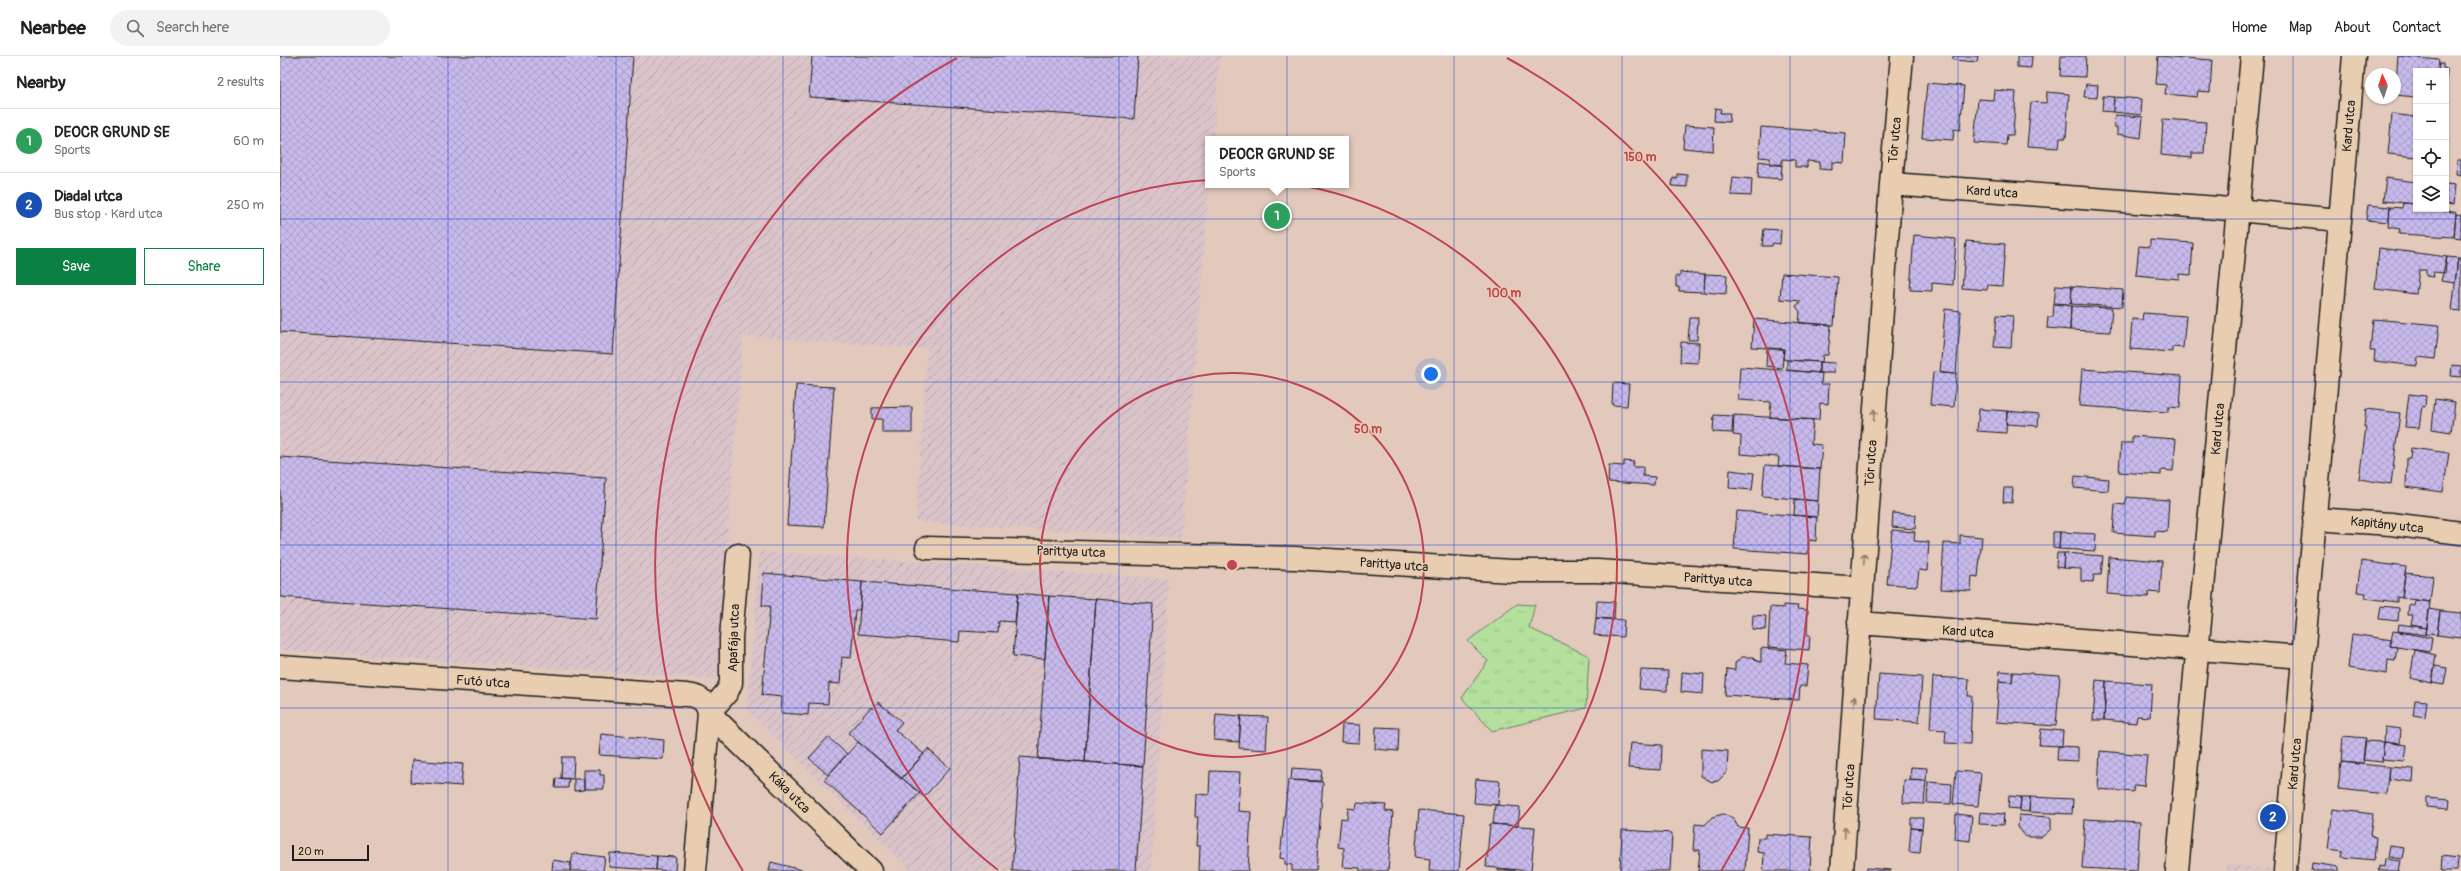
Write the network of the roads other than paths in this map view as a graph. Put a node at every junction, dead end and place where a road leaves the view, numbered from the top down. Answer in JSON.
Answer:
{"nodes":[{"id":1,"x":1902,"y":56,"type":"edge"},
{"id":2,"x":2252,"y":56,"type":"edge"},
{"id":3,"x":2354,"y":56,"type":"edge"},
{"id":4,"x":1890,"y":184,"type":"junction"},
{"id":5,"x":2237,"y":210,"type":"junction"},
{"id":6,"x":2339,"y":220,"type":"junction"},
{"id":7,"x":2314,"y":519,"type":"junction"},
{"id":8,"x":2461,"y":533,"type":"edge"},
{"id":9,"x":927,"y":548,"type":"dead end"},
{"id":10,"x":738,"y":555,"type":"dead end"},
{"id":11,"x":1862,"y":588,"type":"junction"},
{"id":12,"x":1859,"y":623,"type":"junction"},
{"id":13,"x":2197,"y":648,"type":"junction"},
{"id":14,"x":2303,"y":657,"type":"junction"},
{"id":15,"x":280,"y":667,"type":"edge"},
{"id":16,"x":709,"y":713,"type":"junction"},
{"id":17,"x":695,"y":871,"type":"edge"},
{"id":18,"x":870,"y":871,"type":"edge"},
{"id":19,"x":1842,"y":871,"type":"edge"},
{"id":20,"x":2177,"y":871,"type":"edge"},
{"id":21,"x":2285,"y":871,"type":"edge"}],
"edges":[{"from":1,"to":4,"type":"street","name":"Tőr utca"},
{"from":2,"to":5,"type":"street","name":"Kard utca"},
{"from":3,"to":6,"type":"street","name":"Kard utca"},
{"from":4,"to":5,"type":"street","name":"Kard utca"},
{"from":11,"to":4,"type":"street","name":"Tőr utca","one_way":true},
{"from":5,"to":6,"type":"street","name":"Kard utca"},
{"from":5,"to":13,"type":"street","name":"Kard utca"},
{"from":6,"to":7,"type":"street","name":"Kard utca"},
{"from":7,"to":8,"type":"street","name":"Kapitány utca"},
{"from":7,"to":14,"type":"street","name":"Kard utca"},
{"from":9,"to":11,"type":"street","name":"Parittya utca"},
{"from":10,"to":16,"type":"street","name":"Apafája utca"},
{"from":11,"to":12,"type":"street","name":"Tőr utca"},
{"from":12,"to":13,"type":"street","name":"Kard utca"},
{"from":19,"to":12,"type":"street","name":"Tőr utca","one_way":true},
{"from":13,"to":14,"type":"street","name":"Kard utca"},
{"from":13,"to":20,"type":"street","name":"Kard utca"},
{"from":14,"to":21,"type":"street","name":"Kard utca"},
{"from":15,"to":16,"type":"street","name":"Futó utca"},
{"from":16,"to":17,"type":"street"},
{"from":16,"to":18,"type":"street","name":"Káka utca"}]}
